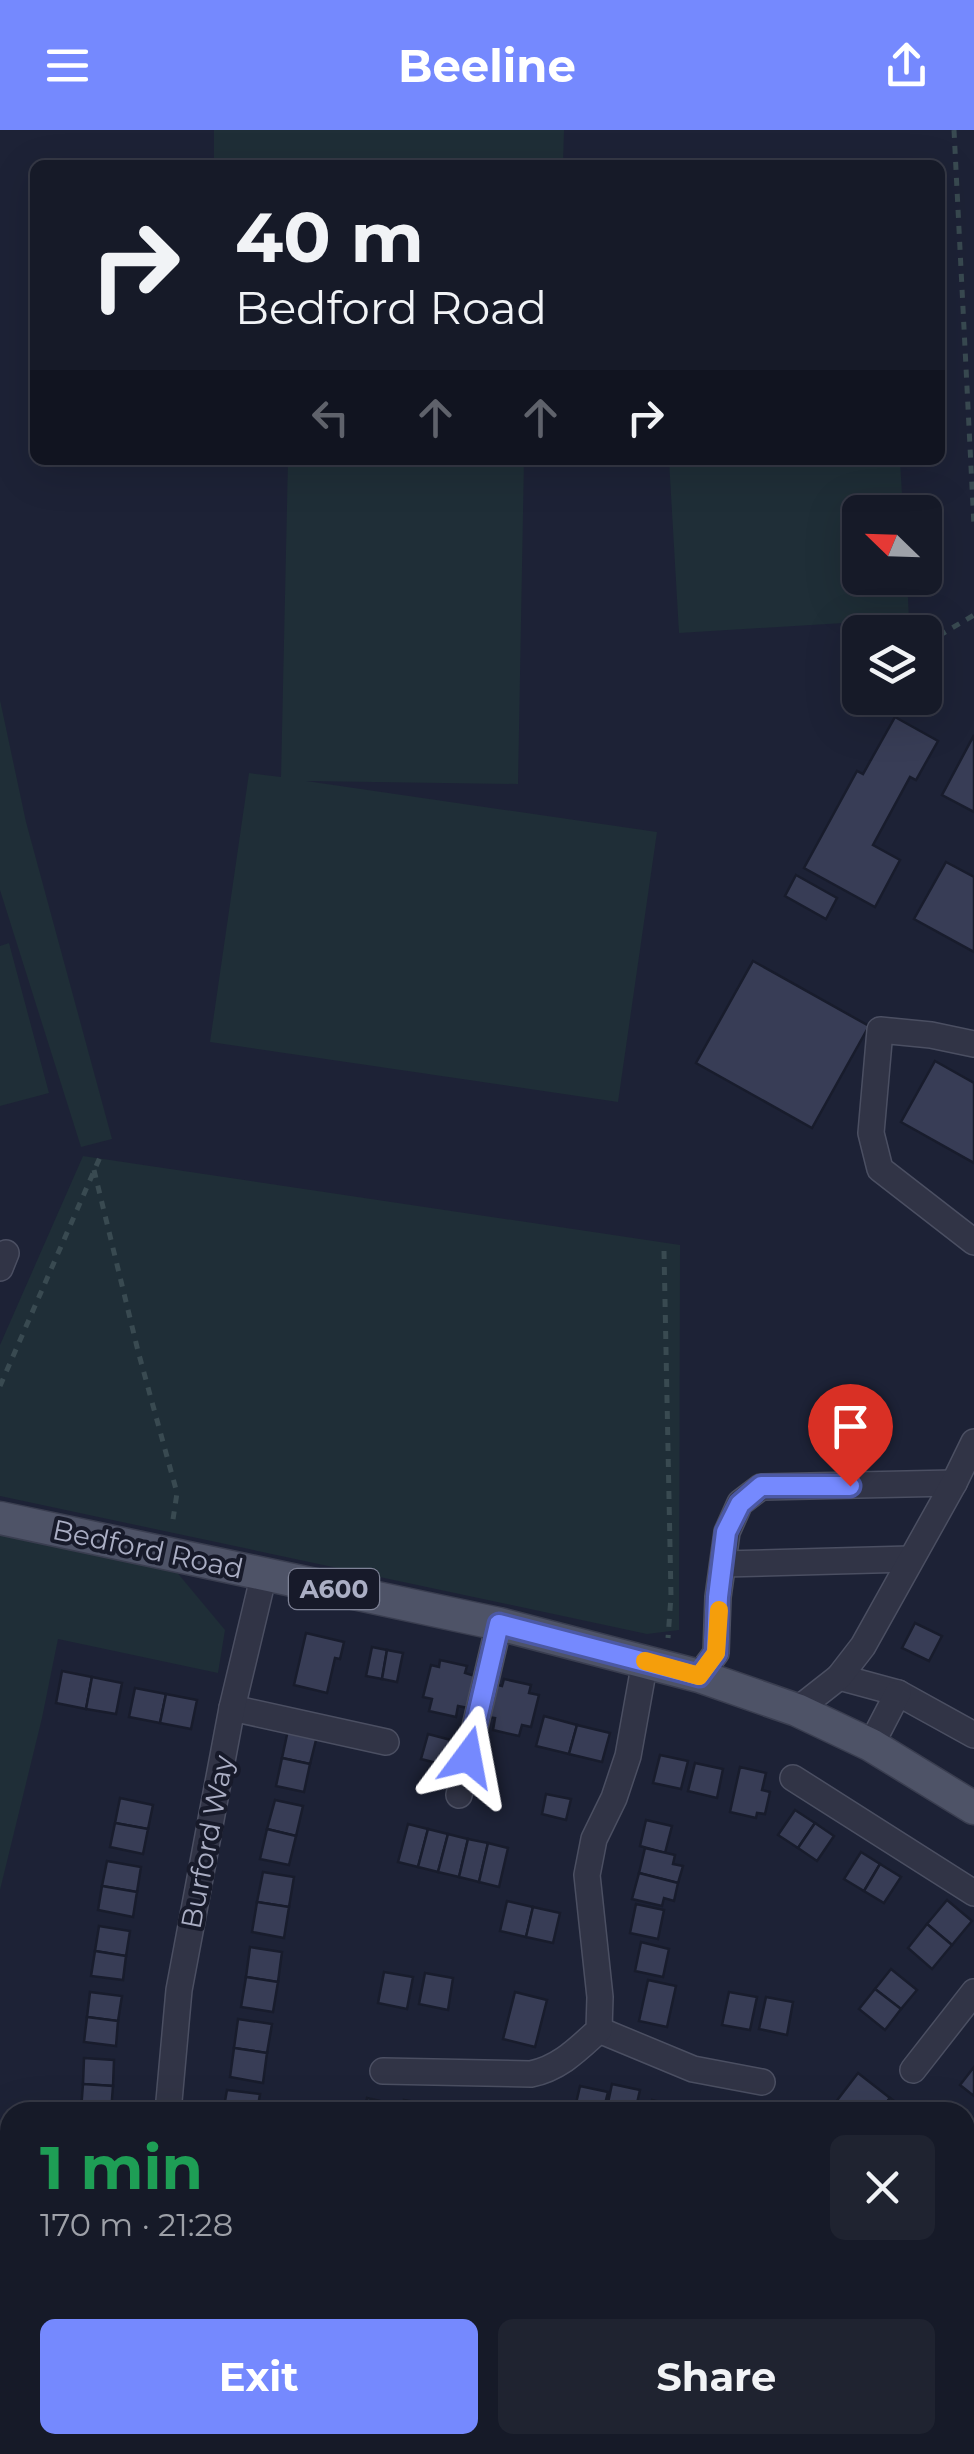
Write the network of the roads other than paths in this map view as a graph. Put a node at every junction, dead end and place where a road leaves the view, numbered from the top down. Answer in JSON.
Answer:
{"nodes":[{"id":1,"x":974,"y":1044,"type":"edge"},
{"id":2,"x":974,"y":1242,"type":"edge"},
{"id":3,"x":974,"y":1442,"type":"edge"},
{"id":4,"x":954,"y":1484,"type":"junction"},
{"id":5,"x":0,"y":1518,"type":"edge"},
{"id":6,"x":910,"y":1559,"type":"junction"},
{"id":7,"x":723,"y":1564,"type":"junction"},
{"id":8,"x":264,"y":1574,"type":"junction"},
{"id":9,"x":499,"y":1624,"type":"junction"},
{"id":10,"x":656,"y":1664,"type":"junction"},
{"id":11,"x":699,"y":1676,"type":"junction"},
{"id":12,"x":839,"y":1677,"type":"junction"},
{"id":13,"x":898,"y":1693,"type":"junction"},
{"id":14,"x":232,"y":1708,"type":"junction"},
{"id":15,"x":796,"y":1710,"type":"junction"},
{"id":16,"x":974,"y":1735,"type":"edge"},
{"id":17,"x":386,"y":1742,"type":"dead end"},
{"id":18,"x":871,"y":1746,"type":"junction"},
{"id":19,"x":792,"y":1778,"type":"dead end"},
{"id":20,"x":459,"y":1796,"type":"dead end"},
{"id":21,"x":974,"y":1808,"type":"edge"},
{"id":22,"x":974,"y":1892,"type":"edge"},
{"id":23,"x":974,"y":1992,"type":"edge"},
{"id":24,"x":600,"y":2030,"type":"junction"},
{"id":25,"x":913,"y":2070,"type":"dead end"},
{"id":26,"x":383,"y":2071,"type":"dead end"},
{"id":27,"x":762,"y":2082,"type":"dead end"},
{"id":28,"x":169,"y":2102,"type":"edge"}],
"edges":[{"from":1,"to":2,"type":"street"},
{"from":3,"to":4,"type":"street"},
{"from":4,"to":6,"type":"street"},
{"from":4,"to":7,"type":"street"},
{"from":5,"to":8,"type":"main road","name":"Bedford Road","number":"A600"},
{"from":6,"to":7,"type":"street"},
{"from":6,"to":12,"type":"street"},
{"from":7,"to":11,"type":"street"},
{"from":8,"to":9,"type":"main road","name":"Bedford Road","number":"A600"},
{"from":8,"to":14,"type":"street","name":"Burford Way"},
{"from":9,"to":10,"type":"main road","name":"Bedford Road","number":"A600"},
{"from":9,"to":20,"type":"street"},
{"from":10,"to":11,"type":"main road","name":"Bedford Road","number":"A600"},
{"from":10,"to":24,"type":"street"},
{"from":11,"to":15,"type":"main road","name":"Bedford Road","number":"A600"},
{"from":12,"to":13,"type":"street"},
{"from":12,"to":15,"type":"street"},
{"from":13,"to":16,"type":"street"},
{"from":13,"to":18,"type":"street"},
{"from":14,"to":17,"type":"street"},
{"from":14,"to":28,"type":"street","name":"Burford Way"},
{"from":15,"to":18,"type":"main road","name":"Bedford Road","number":"A600"},
{"from":18,"to":21,"type":"main road","name":"Bedford Road","number":"A600"},
{"from":19,"to":22,"type":"street"},
{"from":23,"to":25,"type":"street"},
{"from":24,"to":26,"type":"street"},
{"from":24,"to":27,"type":"street"}]}
